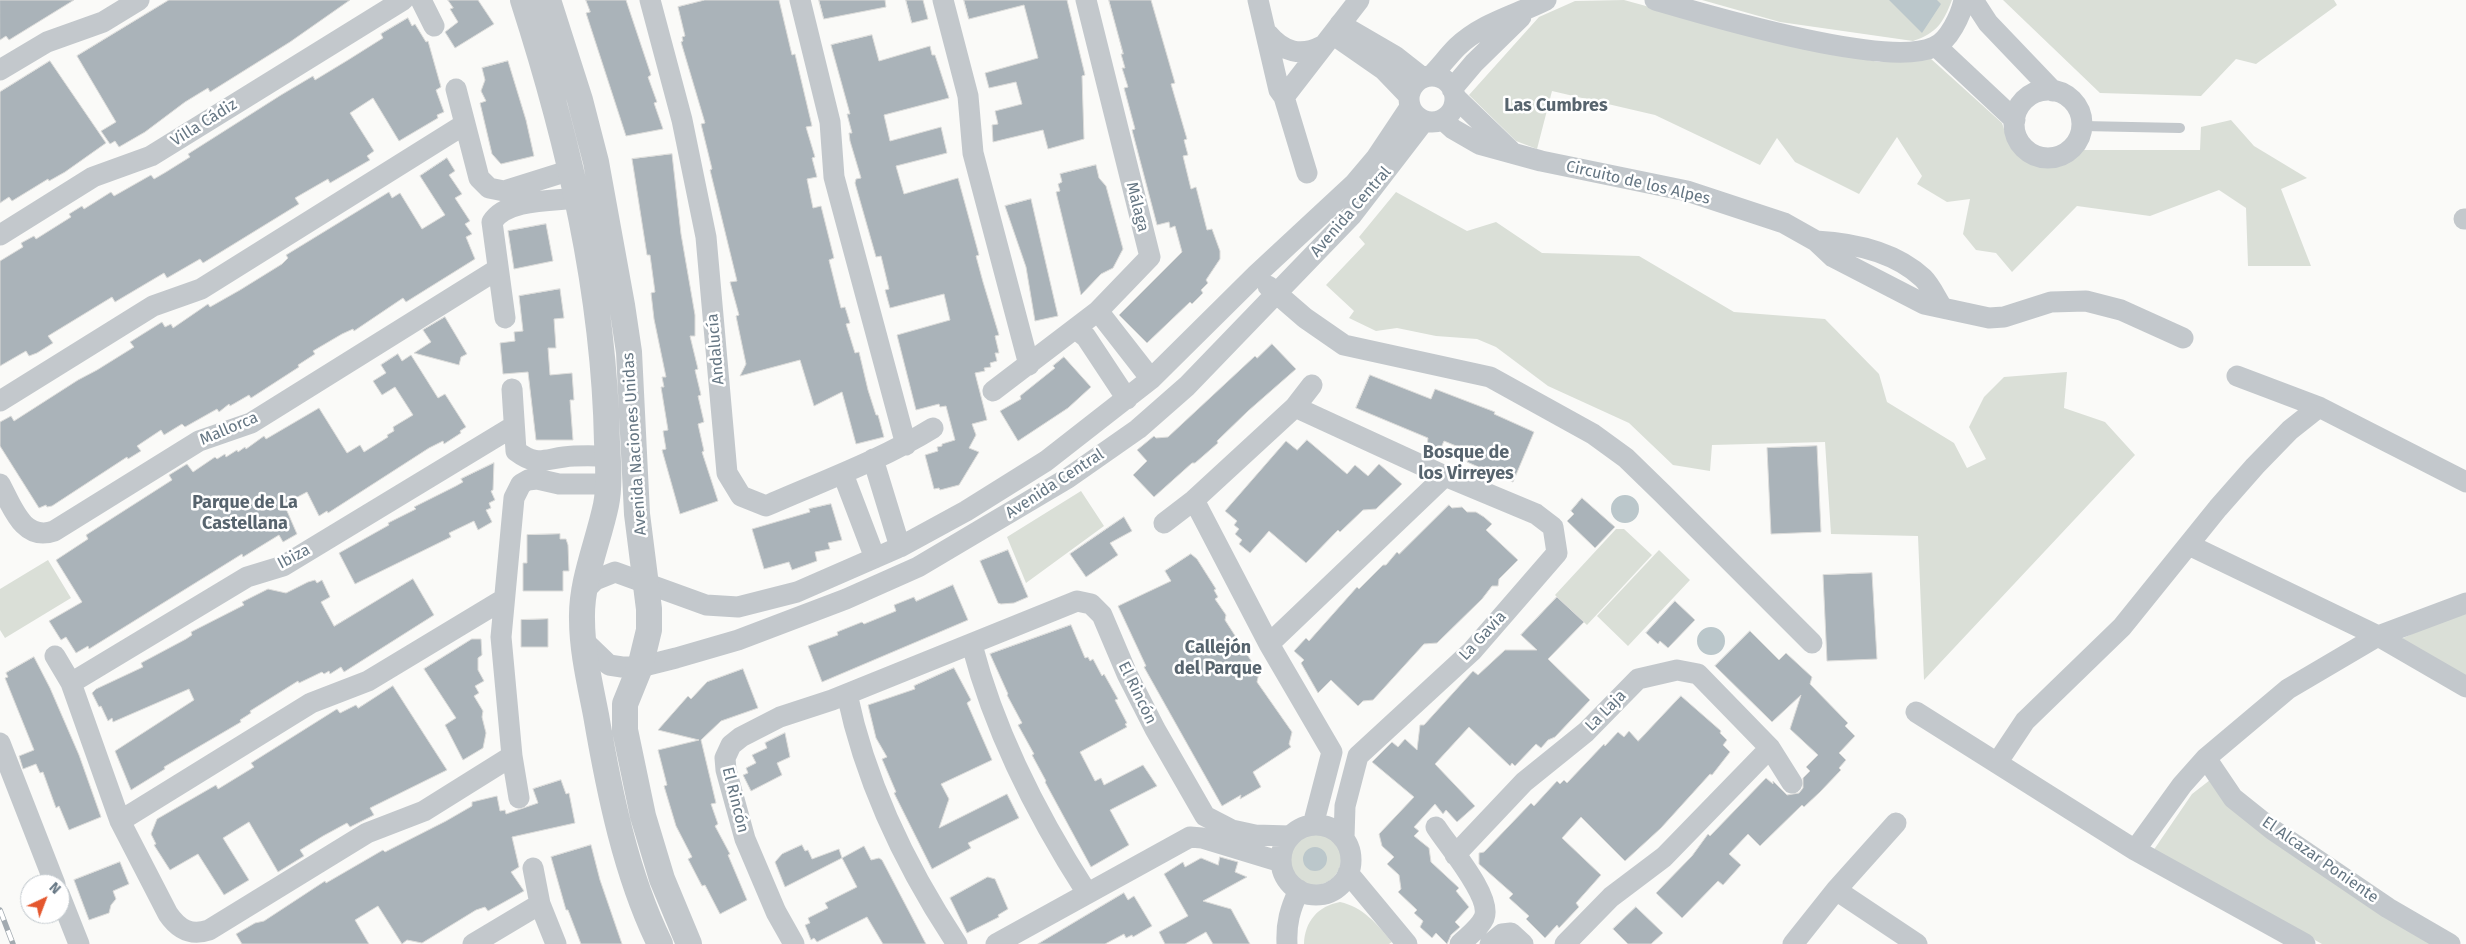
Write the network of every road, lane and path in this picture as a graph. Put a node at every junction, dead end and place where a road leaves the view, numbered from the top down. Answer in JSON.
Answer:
{"nodes":[{"id":1,"x":139,"y":0,"type":"edge"},
{"id":2,"x":403,"y":0,"type":"edge"},
{"id":3,"x":421,"y":0,"type":"edge"},
{"id":4,"x":523,"y":0,"type":"edge"},
{"id":5,"x":548,"y":0,"type":"edge"},
{"id":6,"x":800,"y":0,"type":"edge"},
{"id":7,"x":943,"y":0,"type":"edge"},
{"id":8,"x":1086,"y":0,"type":"edge"},
{"id":9,"x":1258,"y":0,"type":"edge"},
{"id":10,"x":1359,"y":0,"type":"edge"},
{"id":11,"x":1654,"y":0,"type":"edge"},
{"id":12,"x":1964,"y":0,"type":"edge"},
{"id":13,"x":1973,"y":0,"type":"edge"},
{"id":14,"x":654,"y":2,"type":"edge"},
{"id":15,"x":1538,"y":4,"type":"edge"},
{"id":16,"x":434,"y":26,"type":"dead end"},
{"id":17,"x":1268,"y":34,"type":"junction"},
{"id":18,"x":1331,"y":35,"type":"junction"},
{"id":19,"x":1936,"y":46,"type":"junction"},
{"id":20,"x":0,"y":70,"type":"edge"},
{"id":21,"x":1427,"y":77,"type":"junction"},
{"id":22,"x":456,"y":89,"type":"dead end"},
{"id":23,"x":2052,"y":91,"type":"junction"},
{"id":24,"x":1453,"y":93,"type":"junction"},
{"id":25,"x":1284,"y":97,"type":"junction"},
{"id":26,"x":1421,"y":111,"type":"junction"},
{"id":27,"x":2015,"y":120,"type":"junction"},
{"id":28,"x":465,"y":124,"type":"junction"},
{"id":29,"x":2082,"y":126,"type":"junction"},
{"id":30,"x":2180,"y":128,"type":"dead end"},
{"id":31,"x":577,"y":138,"type":"junction"},
{"id":32,"x":1514,"y":154,"type":"junction"},
{"id":33,"x":571,"y":170,"type":"junction"},
{"id":34,"x":1307,"y":173,"type":"dead end"},
{"id":35,"x":1361,"y":190,"type":"junction"},
{"id":36,"x":577,"y":198,"type":"junction"},
{"id":37,"x":0,"y":235,"type":"edge"},
{"id":38,"x":1816,"y":241,"type":"junction"},
{"id":39,"x":498,"y":269,"type":"junction"},
{"id":40,"x":1256,"y":275,"type":"junction"},
{"id":41,"x":1277,"y":295,"type":"junction"},
{"id":42,"x":1942,"y":307,"type":"junction"},
{"id":43,"x":1098,"y":311,"type":"junction"},
{"id":44,"x":505,"y":318,"type":"dead end"},
{"id":45,"x":1205,"y":326,"type":"junction"},
{"id":46,"x":1076,"y":329,"type":"junction"},
{"id":47,"x":2183,"y":338,"type":"dead end"},
{"id":48,"x":1226,"y":347,"type":"junction"},
{"id":49,"x":1029,"y":365,"type":"junction"},
{"id":50,"x":630,"y":373,"type":"junction"},
{"id":51,"x":604,"y":376,"type":"junction"},
{"id":52,"x":2237,"y":376,"type":"dead end"},
{"id":53,"x":1152,"y":379,"type":"junction"},
{"id":54,"x":1312,"y":385,"type":"dead end"},
{"id":55,"x":512,"y":389,"type":"dead end"},
{"id":56,"x":994,"y":391,"type":"dead end"},
{"id":57,"x":1127,"y":399,"type":"junction"},
{"id":58,"x":0,"y":401,"type":"edge"},
{"id":59,"x":1295,"y":407,"type":"junction"},
{"id":60,"x":2319,"y":408,"type":"junction"},
{"id":61,"x":514,"y":426,"type":"junction"},
{"id":62,"x":933,"y":428,"type":"dead end"},
{"id":63,"x":906,"y":444,"type":"junction"},
{"id":64,"x":607,"y":456,"type":"junction"},
{"id":65,"x":873,"y":459,"type":"junction"},
{"id":66,"x":843,"y":474,"type":"junction"},
{"id":67,"x":1445,"y":476,"type":"junction"},
{"id":68,"x":2466,"y":482,"type":"edge"},
{"id":69,"x":0,"y":484,"type":"edge"},
{"id":70,"x":607,"y":484,"type":"junction"},
{"id":71,"x":1194,"y":500,"type":"junction"},
{"id":72,"x":966,"y":511,"type":"junction"},
{"id":73,"x":1164,"y":523,"type":"dead end"},
{"id":74,"x":977,"y":533,"type":"junction"},
{"id":75,"x":2189,"y":545,"type":"junction"},
{"id":76,"x":900,"y":547,"type":"junction"},
{"id":77,"x":875,"y":558,"type":"junction"},
{"id":78,"x":646,"y":582,"type":"junction"},
{"id":79,"x":584,"y":592,"type":"junction"},
{"id":80,"x":504,"y":598,"type":"junction"},
{"id":81,"x":2466,"y":603,"type":"edge"},
{"id":82,"x":2378,"y":636,"type":"junction"},
{"id":83,"x":584,"y":641,"type":"junction"},
{"id":84,"x":1812,"y":643,"type":"dead end"},
{"id":85,"x":1269,"y":644,"type":"junction"},
{"id":86,"x":972,"y":645,"type":"junction"},
{"id":87,"x":56,"y":656,"type":"dead end"},
{"id":88,"x":640,"y":667,"type":"junction"},
{"id":89,"x":71,"y":683,"type":"junction"},
{"id":90,"x":2466,"y":687,"type":"edge"},
{"id":91,"x":847,"y":694,"type":"junction"},
{"id":92,"x":1916,"y":712,"type":"dead end"},
{"id":93,"x":0,"y":743,"type":"edge"},
{"id":94,"x":1770,"y":748,"type":"junction"},
{"id":95,"x":512,"y":756,"type":"junction"},
{"id":96,"x":2206,"y":758,"type":"junction"},
{"id":97,"x":1997,"y":763,"type":"junction"},
{"id":98,"x":1792,"y":783,"type":"dead end"},
{"id":99,"x":519,"y":798,"type":"dead end"},
{"id":100,"x":120,"y":821,"type":"junction"},
{"id":101,"x":1896,"y":823,"type":"dead end"},
{"id":102,"x":1313,"y":825,"type":"junction"},
{"id":103,"x":1436,"y":827,"type":"dead end"},
{"id":104,"x":1290,"y":836,"type":"junction"},
{"id":105,"x":1344,"y":838,"type":"junction"},
{"id":106,"x":2134,"y":850,"type":"junction"},
{"id":107,"x":1455,"y":855,"type":"junction"},
{"id":108,"x":1281,"y":862,"type":"junction"},
{"id":109,"x":533,"y":868,"type":"dead end"},
{"id":110,"x":1348,"y":873,"type":"junction"},
{"id":111,"x":51,"y":874,"type":"edge"},
{"id":112,"x":1299,"y":890,"type":"junction"},
{"id":113,"x":1836,"y":890,"type":"junction"},
{"id":114,"x":1087,"y":893,"type":"junction"},
{"id":115,"x":540,"y":904,"type":"junction"},
{"id":116,"x":70,"y":921,"type":"edge"},
{"id":117,"x":79,"y":944,"type":"edge"},
{"id":118,"x":473,"y":944,"type":"edge"},
{"id":119,"x":556,"y":944,"type":"edge"},
{"id":120,"x":660,"y":944,"type":"edge"},
{"id":121,"x":689,"y":944,"type":"edge"},
{"id":122,"x":794,"y":944,"type":"edge"},
{"id":123,"x":957,"y":944,"type":"edge"},
{"id":124,"x":996,"y":944,"type":"edge"},
{"id":125,"x":1287,"y":944,"type":"edge"},
{"id":126,"x":1407,"y":944,"type":"edge"},
{"id":127,"x":1460,"y":944,"type":"edge"},
{"id":128,"x":1490,"y":944,"type":"edge"},
{"id":129,"x":1523,"y":944,"type":"edge"},
{"id":130,"x":1565,"y":944,"type":"edge"},
{"id":131,"x":1793,"y":944,"type":"edge"},
{"id":132,"x":1917,"y":944,"type":"edge"},
{"id":133,"x":2305,"y":944,"type":"edge"},
{"id":134,"x":2450,"y":944,"type":"edge"}],
"edges":[{"from":1,"to":20,"type":"street"},
{"from":2,"to":37,"type":"street","name":"Villa Cádiz"},
{"from":3,"to":16,"type":"street"},
{"from":4,"to":31,"type":"street","name":"Avenida Naciones Unidas"},
{"from":5,"to":31,"type":"street","name":"Avenida Naciones Unidas"},
{"from":6,"to":63,"type":"street"},
{"from":7,"to":49,"type":"street"},
{"from":8,"to":43,"type":"street","name":"Málaga"},
{"from":9,"to":17,"type":"street"},
{"from":10,"to":18,"type":"street"},
{"from":11,"to":19,"type":"street"},
{"from":12,"to":19,"type":"street"},
{"from":13,"to":23,"type":"street"},
{"from":14,"to":66,"type":"street","name":"Andalucía"},
{"from":15,"to":21,"type":"street"},
{"from":15,"to":24,"type":"street"},
{"from":17,"to":18,"type":"street"},
{"from":17,"to":25,"type":"street"},
{"from":18,"to":21,"type":"street"},
{"from":18,"to":25,"type":"street"},
{"from":18,"to":26,"type":"street","name":"Circuito de los Alpes"},
{"from":19,"to":27,"type":"street"},
{"from":21,"to":24,"type":"street"},
{"from":21,"to":26,"type":"street"},
{"from":22,"to":28,"type":"street"},
{"from":23,"to":27,"type":"street"},
{"from":23,"to":29,"type":"street"},
{"from":24,"to":26,"type":"street"},
{"from":24,"to":32,"type":"street"},
{"from":25,"to":34,"type":"street"},
{"from":26,"to":32,"type":"street","name":"Circuito de los Alpes"},
{"from":26,"to":35,"type":"street","name":"Avenida Central"},
{"from":27,"to":29,"type":"street"},
{"from":28,"to":33,"type":"street"},
{"from":28,"to":58,"type":"street"},
{"from":29,"to":30,"type":"lane"},
{"from":31,"to":33,"type":"street","name":"Avenida Naciones Unidas"},
{"from":31,"to":50,"type":"street","name":"Avenida Naciones Unidas"},
{"from":32,"to":38,"type":"street","name":"Circuito de los Alpes"},
{"from":33,"to":36,"type":"street","name":"Avenida Naciones Unidas"},
{"from":35,"to":40,"type":"street","name":"Avenida Central"},
{"from":35,"to":41,"type":"street","name":"Avenida Central"},
{"from":36,"to":39,"type":"street"},
{"from":36,"to":51,"type":"street","name":"Avenida Naciones Unidas"},
{"from":38,"to":42,"type":"street","name":"Circuito de los Alpes"},
{"from":38,"to":42,"type":"street","name":"Circuito de los Alpes"},
{"from":39,"to":44,"type":"street"},
{"from":39,"to":69,"type":"street","name":"Mallorca"},
{"from":40,"to":41,"type":"street"},
{"from":40,"to":45,"type":"street","name":"Avenida Central"},
{"from":41,"to":48,"type":"street","name":"Avenida Central"},
{"from":41,"to":84,"type":"street"},
{"from":42,"to":47,"type":"street","name":"Circuito de los Alpes"},
{"from":43,"to":46,"type":"street"},
{"from":43,"to":53,"type":"street"},
{"from":45,"to":48,"type":"street"},
{"from":45,"to":53,"type":"street","name":"Avenida Central"},
{"from":46,"to":49,"type":"street"},
{"from":46,"to":57,"type":"street"},
{"from":48,"to":74,"type":"street","name":"Avenida Central"},
{"from":49,"to":56,"type":"street"},
{"from":50,"to":51,"type":"street"},
{"from":50,"to":78,"type":"street","name":"Avenida Naciones Unidas"},
{"from":51,"to":64,"type":"street","name":"Avenida Naciones Unidas"},
{"from":52,"to":60,"type":"street"},
{"from":53,"to":57,"type":"street","name":"Avenida Central"},
{"from":54,"to":59,"type":"street"},
{"from":55,"to":61,"type":"street"},
{"from":57,"to":72,"type":"street","name":"Avenida Central"},
{"from":59,"to":67,"type":"street","name":"La Gavia"},
{"from":59,"to":71,"type":"street"},
{"from":60,"to":68,"type":"street"},
{"from":60,"to":75,"type":"street"},
{"from":61,"to":64,"type":"street"},
{"from":61,"to":89,"type":"street","name":"Ibiza"},
{"from":62,"to":63,"type":"street"},
{"from":63,"to":65,"type":"street"},
{"from":64,"to":70,"type":"street","name":"Avenida Naciones Unidas"},
{"from":65,"to":66,"type":"street","name":"Andalucía"},
{"from":65,"to":76,"type":"street"},
{"from":66,"to":77,"type":"street"},
{"from":67,"to":85,"type":"street"},
{"from":67,"to":105,"type":"street","name":"La Gavia"},
{"from":70,"to":79,"type":"street","name":"Avenida Naciones Unidas"},
{"from":70,"to":80,"type":"street"},
{"from":71,"to":73,"type":"street"},
{"from":71,"to":85,"type":"street"},
{"from":72,"to":74,"type":"street"},
{"from":72,"to":76,"type":"street","name":"Avenida Central"},
{"from":74,"to":88,"type":"street","name":"Avenida Central"},
{"from":75,"to":82,"type":"street"},
{"from":75,"to":97,"type":"street"},
{"from":76,"to":77,"type":"street","name":"Avenida Central"},
{"from":77,"to":78,"type":"street","name":"Avenida Central"},
{"from":78,"to":79,"type":"street","name":"Avenida Central"},
{"from":78,"to":88,"type":"street","name":"Avenida Naciones Unidas"},
{"from":79,"to":83,"type":"street","name":"Avenida Naciones Unidas"},
{"from":80,"to":95,"type":"street"},
{"from":80,"to":100,"type":"street"},
{"from":81,"to":82,"type":"street"},
{"from":82,"to":90,"type":"street"},
{"from":82,"to":96,"type":"street"},
{"from":83,"to":88,"type":"street","name":"Avenida Central"},
{"from":83,"to":120,"type":"street","name":"Avenida Naciones Unidas"},
{"from":85,"to":102,"type":"street"},
{"from":86,"to":91,"type":"street","name":"El Rincón"},
{"from":86,"to":104,"type":"street","name":"El Rincón"},
{"from":86,"to":114,"type":"street"},
{"from":87,"to":89,"type":"street"},
{"from":88,"to":121,"type":"street","name":"Avenida Naciones Unidas"},
{"from":89,"to":100,"type":"street"},
{"from":91,"to":122,"type":"street","name":"El Rincón"},
{"from":91,"to":123,"type":"street"},
{"from":92,"to":97,"type":"street"},
{"from":93,"to":111,"type":"street"},
{"from":94,"to":98,"type":"street","name":"La Laja"},
{"from":94,"to":107,"type":"street","name":"La Laja"},
{"from":94,"to":130,"type":"street"},
{"from":95,"to":99,"type":"street"},
{"from":95,"to":100,"type":"street"},
{"from":96,"to":106,"type":"street"},
{"from":96,"to":134,"type":"street","name":"El Alcazar Poniente"},
{"from":97,"to":106,"type":"street"},
{"from":101,"to":113,"type":"street"},
{"from":102,"to":104,"type":"street"},
{"from":102,"to":105,"type":"street"},
{"from":103,"to":107,"type":"street"},
{"from":104,"to":108,"type":"street"},
{"from":105,"to":110,"type":"street"},
{"from":106,"to":133,"type":"street"},
{"from":107,"to":127,"type":"street"},
{"from":108,"to":112,"type":"street"},
{"from":108,"to":114,"type":"street"},
{"from":109,"to":115,"type":"street"},
{"from":110,"to":112,"type":"street"},
{"from":110,"to":126,"type":"street"},
{"from":112,"to":125,"type":"street"},
{"from":113,"to":131,"type":"street"},
{"from":113,"to":132,"type":"street"},
{"from":114,"to":124,"type":"street"},
{"from":115,"to":118,"type":"street"},
{"from":115,"to":119,"type":"street"},
{"from":116,"to":117,"type":"street"},
{"from":128,"to":129,"type":"street"}]}
